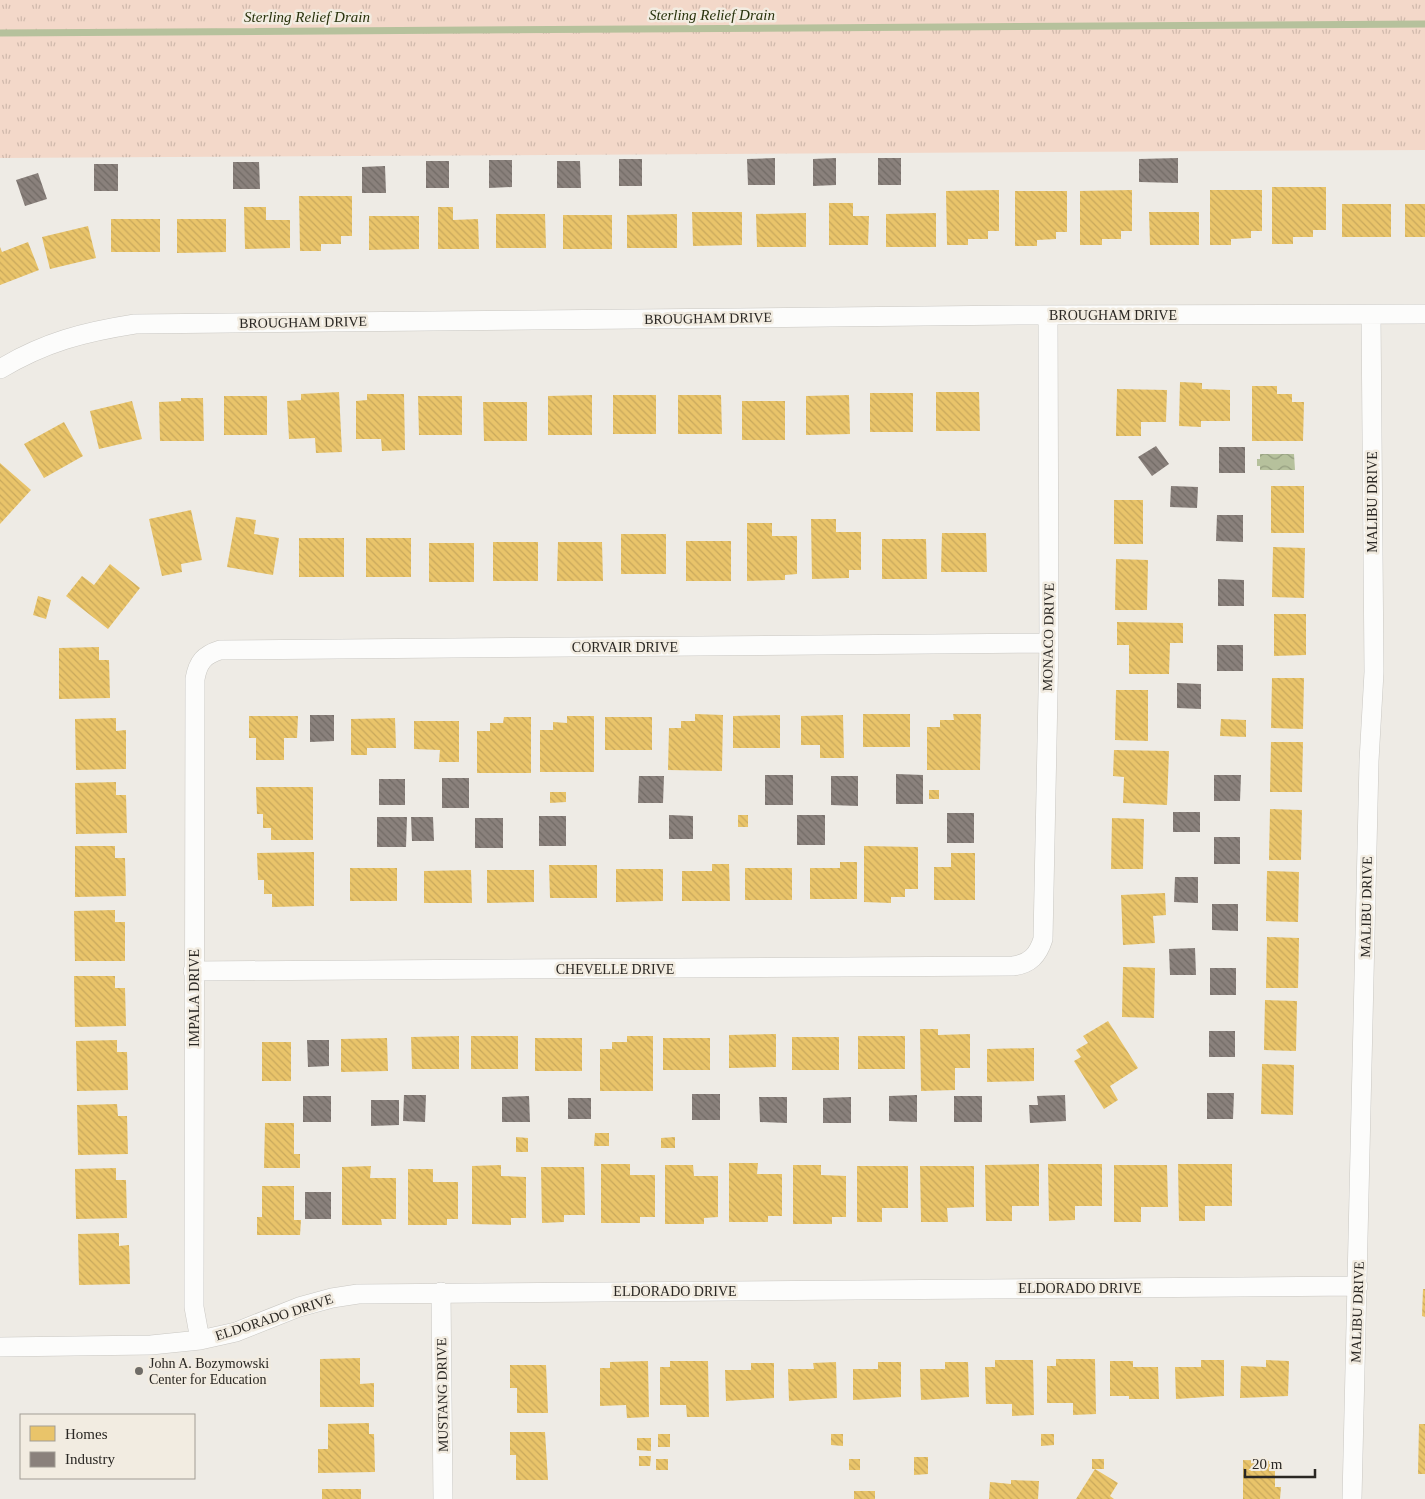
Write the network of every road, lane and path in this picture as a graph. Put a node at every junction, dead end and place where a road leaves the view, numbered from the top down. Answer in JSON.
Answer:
{"nodes":[{"id":1,"x":1425,"y":314,"type":"edge"},
{"id":2,"x":1048,"y":315,"type":"junction"},
{"id":3,"x":1371,"y":315,"type":"junction"},
{"id":4,"x":0,"y":370,"type":"edge"},
{"id":5,"x":1049,"y":643,"type":"junction"},
{"id":6,"x":203,"y":658,"type":"joint"},
{"id":7,"x":1034,"y":957,"type":"joint"},
{"id":8,"x":193,"y":971,"type":"junction"},
{"id":9,"x":1358,"y":1286,"type":"junction"},
{"id":10,"x":441,"y":1292,"type":"junction"},
{"id":11,"x":200,"y":1340,"type":"junction"},
{"id":12,"x":0,"y":1347,"type":"edge"},
{"id":13,"x":443,"y":1499,"type":"edge"},
{"id":14,"x":1352,"y":1499,"type":"edge"}],
"edges":[{"from":1,"to":3,"type":"street","name":"BROUGHAM DRIVE"},
{"from":2,"to":3,"type":"street","name":"BROUGHAM DRIVE"},
{"from":2,"to":4,"type":"street","name":"BROUGHAM DRIVE"},
{"from":2,"to":5,"type":"street","name":"MONACO DRIVE"},
{"from":3,"to":9,"type":"street","name":"MALIBU DRIVE"},
{"from":5,"to":6,"type":"street","name":"CORVAIR DRIVE"},
{"from":5,"to":7,"type":"street","name":"MONACO DRIVE"},
{"from":6,"to":8,"type":"street","name":"IMPALA DRIVE"},
{"from":7,"to":8,"type":"street","name":"CHEVELLE DRIVE"},
{"from":8,"to":11,"type":"street","name":"IMPALA DRIVE"},
{"from":9,"to":10,"type":"street","name":"ELDORADO DRIVE"},
{"from":9,"to":14,"type":"street","name":"MALIBU DRIVE"},
{"from":10,"to":11,"type":"street","name":"ELDORADO DRIVE"},
{"from":10,"to":13,"type":"street","name":"MUSTANG DRIVE"},
{"from":11,"to":12,"type":"street","name":"ELDORADO DRIVE"}]}
